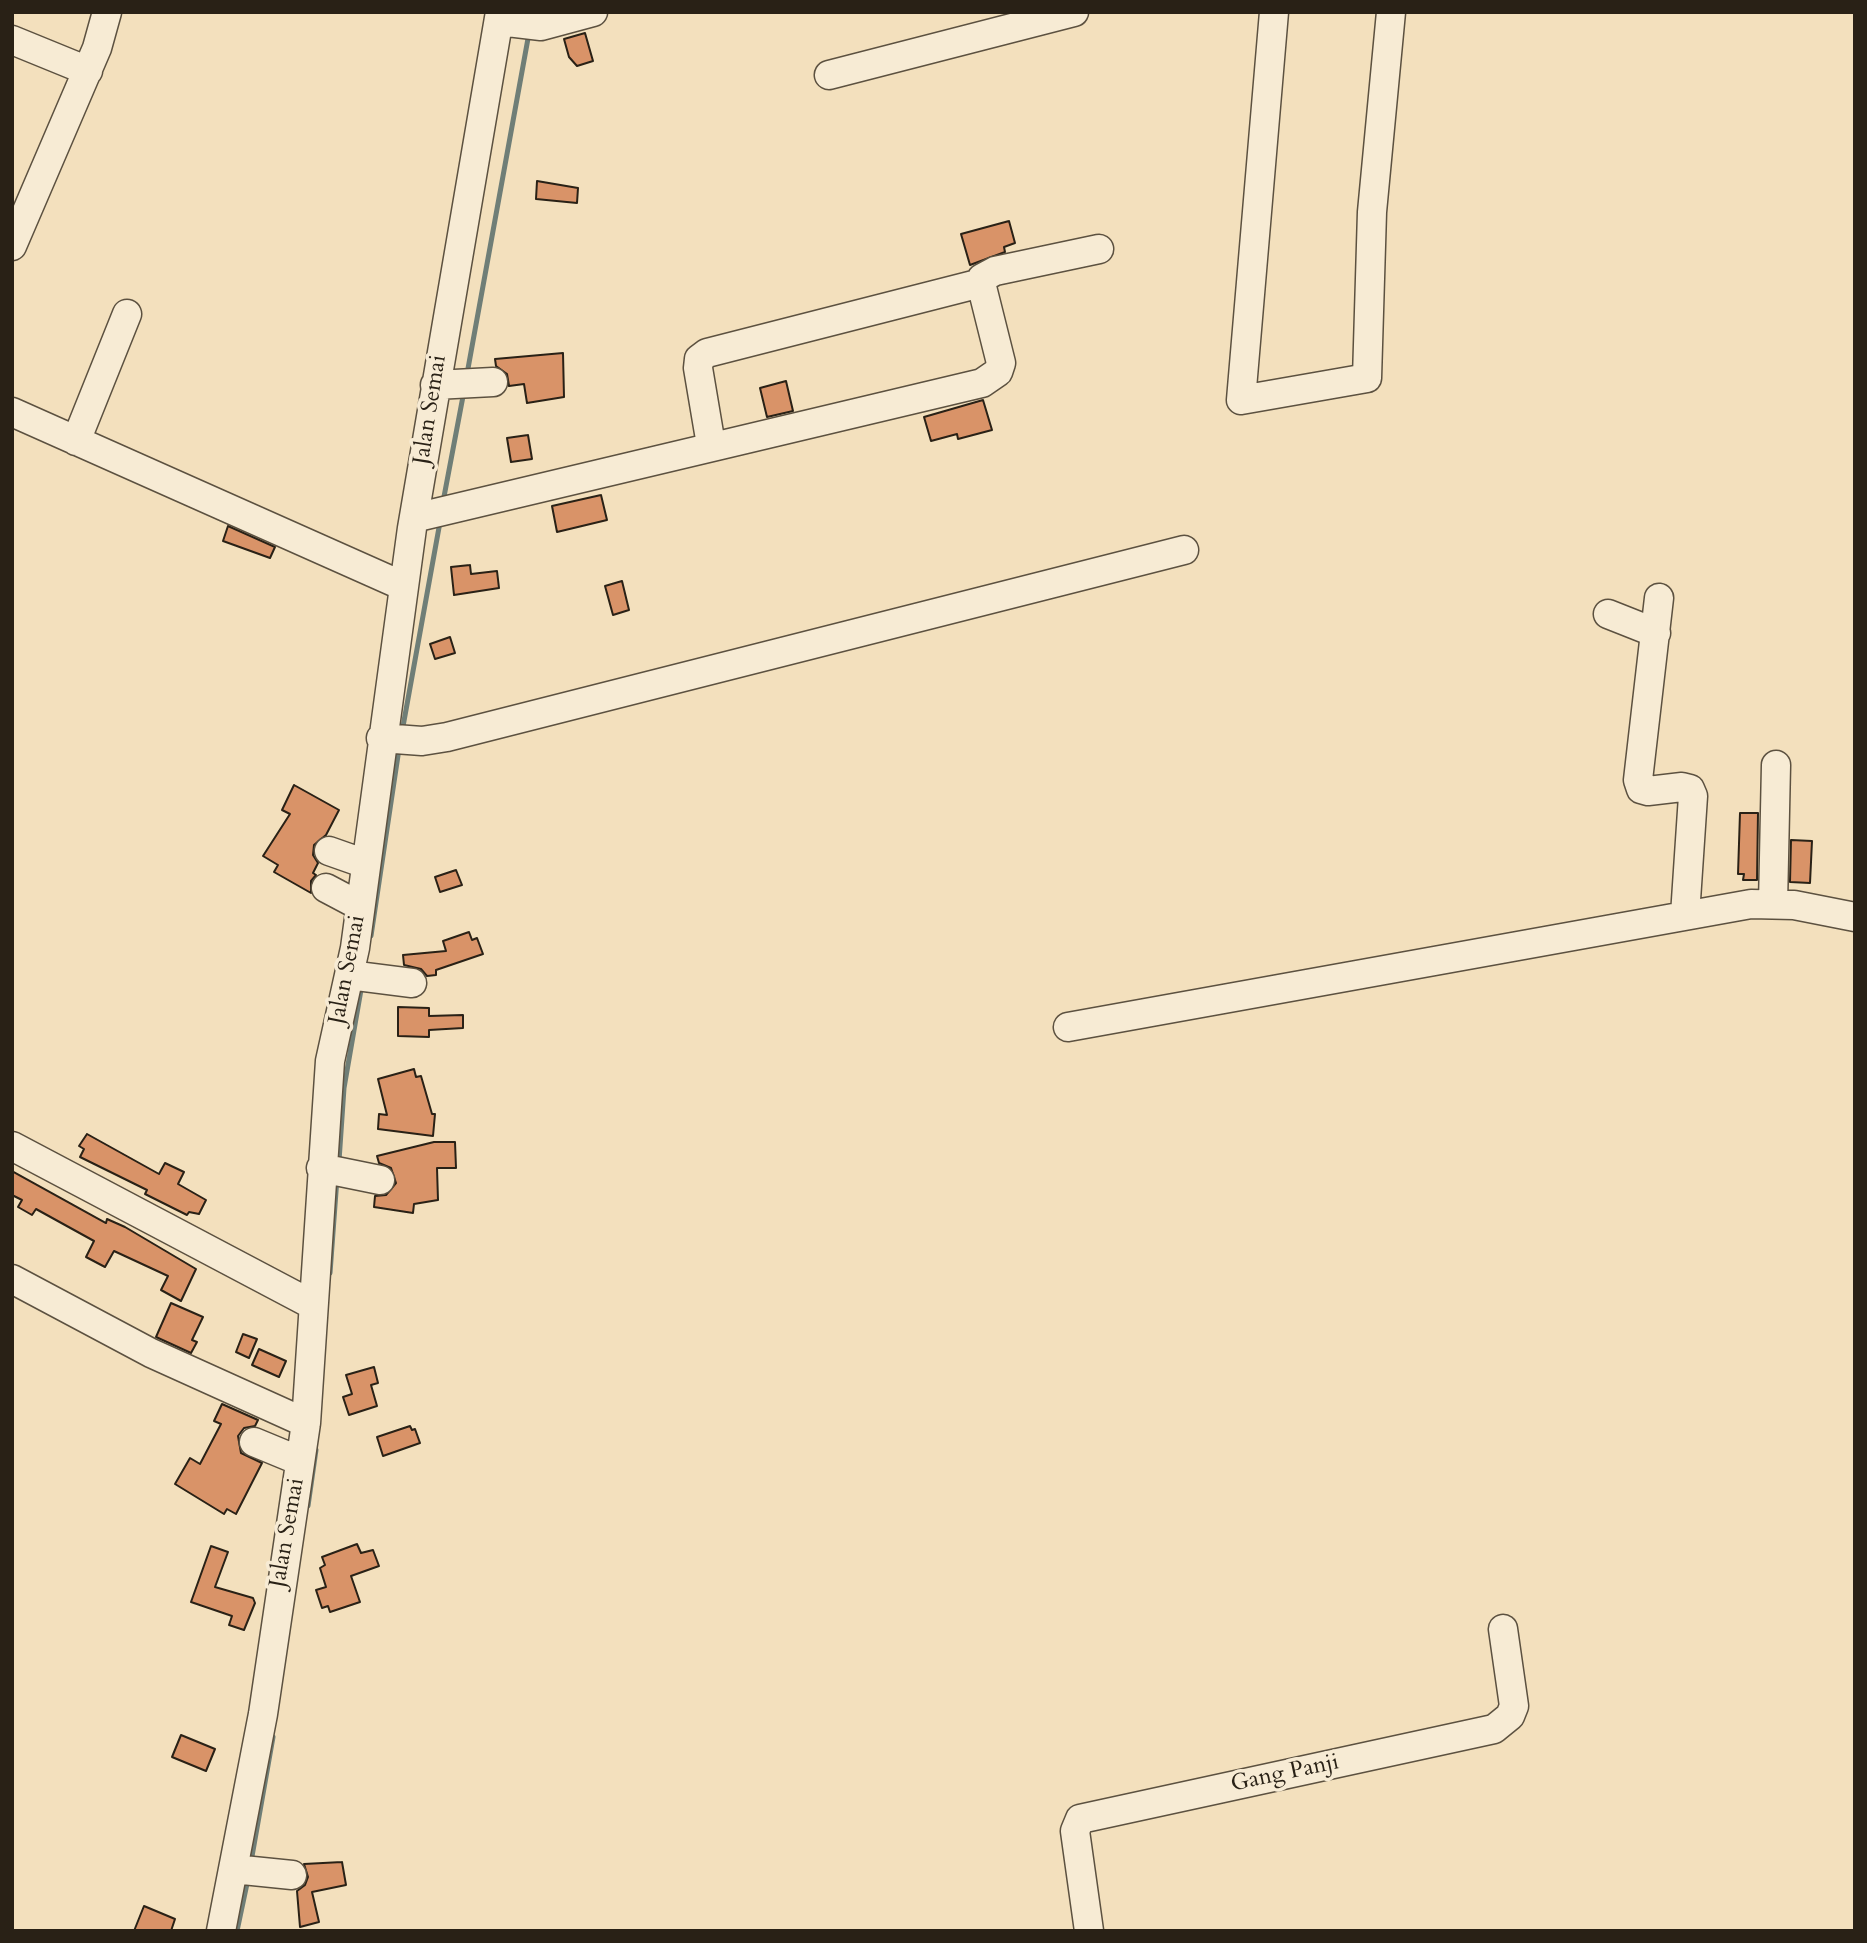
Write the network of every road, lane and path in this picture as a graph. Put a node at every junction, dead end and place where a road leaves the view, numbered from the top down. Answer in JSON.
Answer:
{"nodes":[{"id":1,"x":107,"y":12,"type":"edge"},
{"id":2,"x":593,"y":12,"type":"edge"},
{"id":3,"x":1074,"y":12,"type":"edge"},
{"id":4,"x":1274,"y":12,"type":"edge"},
{"id":5,"x":1391,"y":12,"type":"edge"},
{"id":6,"x":512,"y":21,"type":"edge"},
{"id":7,"x":12,"y":40,"type":"edge"},
{"id":8,"x":88,"y":71,"type":"junction"},
{"id":9,"x":829,"y":75,"type":"dead end"},
{"id":10,"x":12,"y":246,"type":"edge"},
{"id":11,"x":1099,"y":249,"type":"dead end"},
{"id":12,"x":981,"y":283,"type":"junction"},
{"id":13,"x":127,"y":314,"type":"dead end"},
{"id":14,"x":12,"y":412,"type":"edge"},
{"id":15,"x":76,"y":441,"type":"junction"},
{"id":16,"x":711,"y":446,"type":"junction"},
{"id":17,"x":419,"y":516,"type":"junction"},
{"id":18,"x":1184,"y":550,"type":"dead end"},
{"id":19,"x":403,"y":586,"type":"junction"},
{"id":20,"x":1659,"y":598,"type":"dead end"},
{"id":21,"x":1608,"y":614,"type":"dead end"},
{"id":22,"x":1656,"y":633,"type":"junction"},
{"id":23,"x":385,"y":738,"type":"junction"},
{"id":24,"x":1776,"y":765,"type":"dead end"},
{"id":25,"x":329,"y":851,"type":"dead end"},
{"id":26,"x":366,"y":864,"type":"junction"},
{"id":27,"x":326,"y":888,"type":"dead end"},
{"id":28,"x":1784,"y":905,"type":"junction"},
{"id":29,"x":360,"y":906,"type":"junction"},
{"id":30,"x":1685,"y":915,"type":"junction"},
{"id":31,"x":1855,"y":917,"type":"edge"},
{"id":32,"x":1068,"y":1027,"type":"dead end"},
{"id":33,"x":12,"y":1146,"type":"edge"},
{"id":34,"x":335,"y":1171,"type":"junction"},
{"id":35,"x":380,"y":1180,"type":"dead end"},
{"id":36,"x":12,"y":1279,"type":"edge"},
{"id":37,"x":313,"y":1305,"type":"junction"},
{"id":38,"x":306,"y":1423,"type":"junction"},
{"id":39,"x":254,"y":1442,"type":"dead end"},
{"id":40,"x":300,"y":1461,"type":"junction"},
{"id":41,"x":1503,"y":1629,"type":"dead end"},
{"id":42,"x":220,"y":1931,"type":"edge"},
{"id":43,"x":1089,"y":1931,"type":"edge"}],
"edges":[{"from":1,"to":8,"type":"street"},
{"from":2,"to":6,"type":"street"},
{"from":3,"to":9,"type":"street"},
{"from":4,"to":5,"type":"street"},
{"from":6,"to":17,"type":"street","name":"Jalan Semai"},
{"from":7,"to":8,"type":"street"},
{"from":8,"to":10,"type":"street"},
{"from":11,"to":12,"type":"street"},
{"from":12,"to":16,"type":"street"},
{"from":12,"to":16,"type":"street"},
{"from":13,"to":15,"type":"street"},
{"from":14,"to":15,"type":"street"},
{"from":15,"to":19,"type":"street"},
{"from":16,"to":17,"type":"street"},
{"from":17,"to":19,"type":"street","name":"Jalan Semai"},
{"from":18,"to":23,"type":"street"},
{"from":19,"to":23,"type":"street","name":"Jalan Semai"},
{"from":20,"to":22,"type":"street"},
{"from":21,"to":22,"type":"street"},
{"from":22,"to":30,"type":"street"},
{"from":23,"to":26,"type":"street","name":"Jalan Semai"},
{"from":24,"to":28,"type":"street"},
{"from":25,"to":26,"type":"street"},
{"from":26,"to":29,"type":"street","name":"Jalan Semai"},
{"from":27,"to":29,"type":"street"},
{"from":28,"to":30,"type":"street"},
{"from":28,"to":31,"type":"street"},
{"from":29,"to":34,"type":"street","name":"Jalan Semai"},
{"from":30,"to":32,"type":"street"},
{"from":33,"to":37,"type":"street"},
{"from":34,"to":35,"type":"street"},
{"from":34,"to":37,"type":"street","name":"Jalan Semai"},
{"from":36,"to":38,"type":"street"},
{"from":37,"to":38,"type":"street","name":"Jalan Semai"},
{"from":38,"to":40,"type":"street","name":"Jalan Semai"},
{"from":39,"to":40,"type":"street"},
{"from":40,"to":42,"type":"street","name":"Jalan Semai"},
{"from":41,"to":43,"type":"street","name":"Gang Panji"}]}
